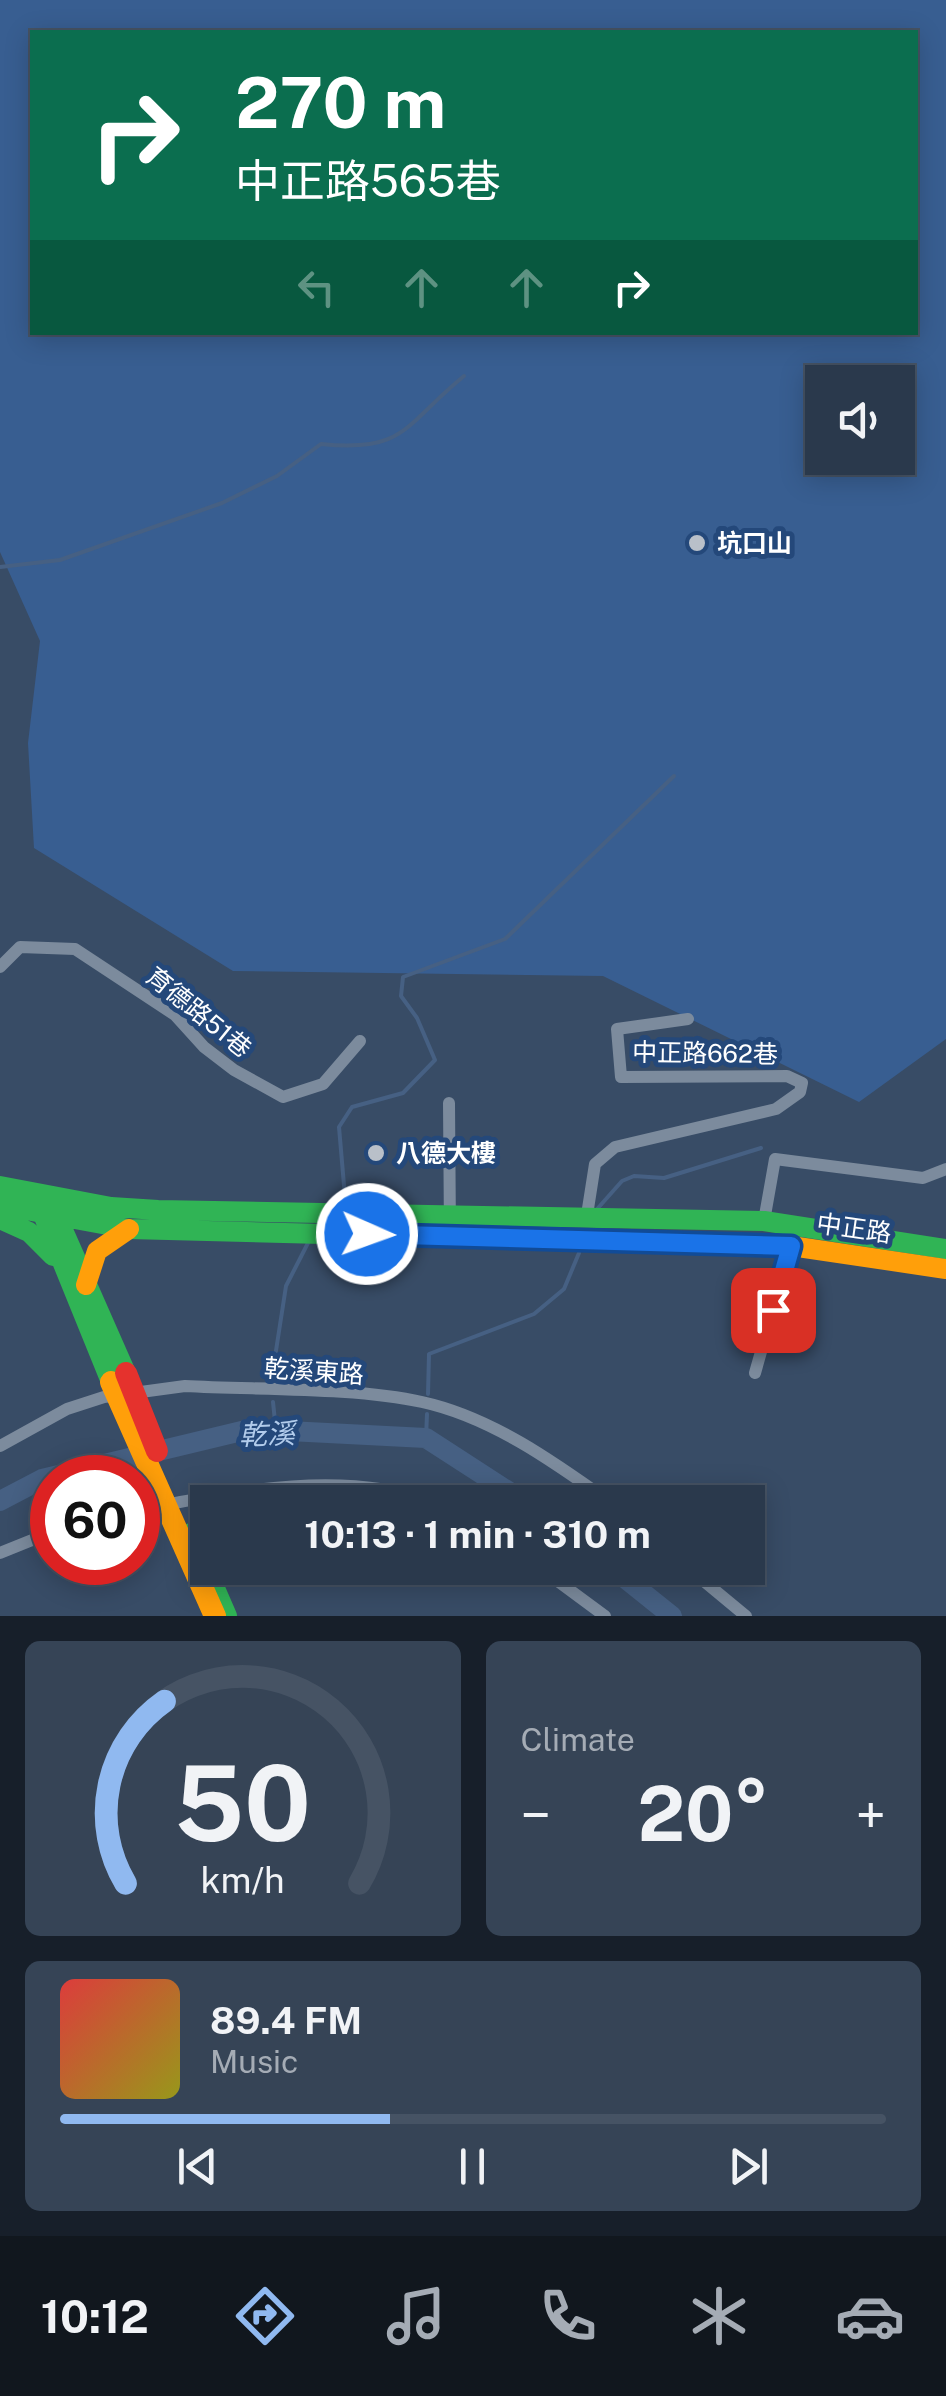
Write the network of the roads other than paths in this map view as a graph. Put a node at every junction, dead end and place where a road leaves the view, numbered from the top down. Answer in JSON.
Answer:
{"nodes":[{"id":1,"x":0,"y":966,"type":"edge"},
{"id":2,"x":688,"y":1019,"type":"dead end"},
{"id":3,"x":360,"y":1042,"type":"dead end"},
{"id":4,"x":449,"y":1103,"type":"dead end"},
{"id":5,"x":946,"y":1169,"type":"edge"},
{"id":6,"x":0,"y":1186,"type":"edge"},
{"id":7,"x":0,"y":1206,"type":"edge"},
{"id":8,"x":50,"y":1208,"type":"junction"},
{"id":9,"x":587,"y":1216,"type":"junction"},
{"id":10,"x":0,"y":1220,"type":"edge"},
{"id":11,"x":730,"y":1220,"type":"junction"},
{"id":12,"x":764,"y":1221,"type":"junction"},
{"id":13,"x":291,"y":1223,"type":"junction"},
{"id":14,"x":450,"y":1225,"type":"junction"},
{"id":15,"x":129,"y":1229,"type":"junction"},
{"id":16,"x":731,"y":1244,"type":"junction"},
{"id":17,"x":791,"y":1246,"type":"junction"},
{"id":18,"x":946,"y":1249,"type":"edge"},
{"id":19,"x":61,"y":1264,"type":"junction"},
{"id":20,"x":946,"y":1269,"type":"edge"},
{"id":21,"x":86,"y":1285,"type":"junction"},
{"id":22,"x":755,"y":1372,"type":"dead end"},
{"id":23,"x":118,"y":1378,"type":"junction"},
{"id":24,"x":0,"y":1446,"type":"edge"},
{"id":25,"x":586,"y":1485,"type":"edge"},
{"id":26,"x":190,"y":1503,"type":"edge"},
{"id":27,"x":160,"y":1507,"type":"edge"},
{"id":28,"x":30,"y":1541,"type":"edge"},
{"id":29,"x":0,"y":1553,"type":"edge"},
{"id":30,"x":563,"y":1585,"type":"edge"},
{"id":31,"x":709,"y":1585,"type":"edge"},
{"id":32,"x":215,"y":1616,"type":"edge"},
{"id":33,"x":228,"y":1616,"type":"edge"},
{"id":34,"x":605,"y":1616,"type":"edge"},
{"id":35,"x":746,"y":1616,"type":"edge"}],
"edges":[{"from":1,"to":3,"type":"street","name":"育德路51巷"},
{"from":2,"to":9,"type":"street","name":"中正路662巷"},
{"from":4,"to":14,"type":"street"},
{"from":5,"to":12,"type":"street"},
{"from":6,"to":8,"type":"main road"},
{"from":7,"to":8,"type":"main road"},
{"from":8,"to":13,"type":"main road"},
{"from":8,"to":15,"type":"main road"},
{"from":8,"to":19,"type":"main road"},
{"from":8,"to":21,"type":"main road"},
{"from":9,"to":11,"type":"main road","name":"中正路"},
{"from":9,"to":14,"type":"main road","name":"中正路"},
{"from":10,"to":19,"type":"main road"},
{"from":11,"to":12,"type":"main road","name":"中正路"},
{"from":11,"to":16,"type":"main road"},
{"from":12,"to":18,"type":"main road","name":"中正路"},
{"from":13,"to":14,"type":"main road","name":"中正路"},
{"from":13,"to":15,"type":"main road"},
{"from":14,"to":16,"type":"main road","name":"中正路"},
{"from":15,"to":21,"type":"main road"},
{"from":16,"to":17,"type":"main road","name":"中正路"},
{"from":17,"to":20,"type":"main road","name":"中正路"},
{"from":17,"to":22,"type":"street"},
{"from":19,"to":23,"type":"main road"},
{"from":21,"to":23,"type":"main road"},
{"from":23,"to":32,"type":"main road","bridge":true},
{"from":23,"to":33,"type":"main road","bridge":true},
{"from":24,"to":25,"type":"street","name":"乾溪東路"},
{"from":26,"to":27,"type":"street"},
{"from":28,"to":29,"type":"street"},
{"from":30,"to":34,"type":"street"},
{"from":31,"to":35,"type":"street"}]}
